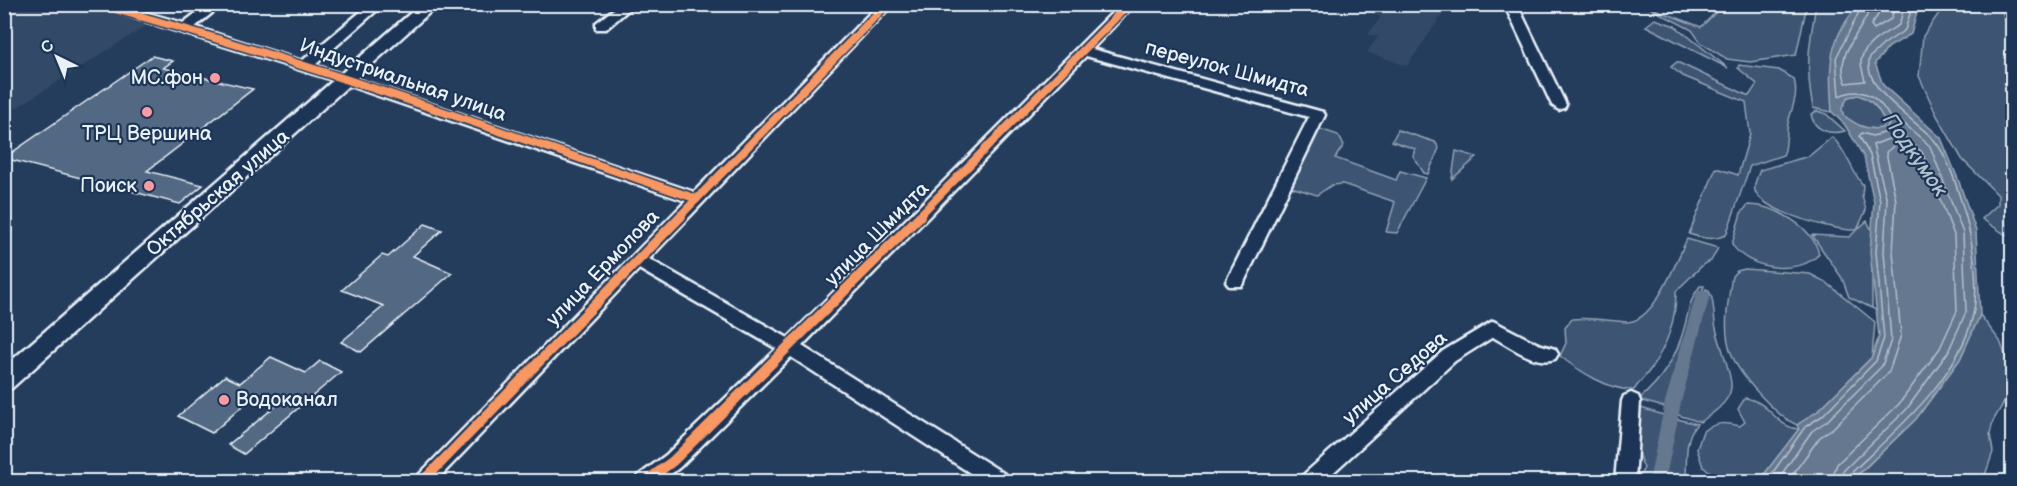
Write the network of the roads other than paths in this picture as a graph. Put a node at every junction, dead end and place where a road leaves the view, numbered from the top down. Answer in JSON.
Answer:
{"nodes":[{"id":1,"x":96,"y":4,"type":"edge"},
{"id":2,"x":217,"y":4,"type":"edge"},
{"id":3,"x":378,"y":4,"type":"edge"},
{"id":4,"x":431,"y":4,"type":"edge"},
{"id":5,"x":629,"y":4,"type":"edge"},
{"id":6,"x":887,"y":4,"type":"edge"},
{"id":7,"x":1129,"y":4,"type":"edge"},
{"id":8,"x":1510,"y":4,"type":"edge"},
{"id":9,"x":601,"y":26,"type":"dead end"},
{"id":10,"x":185,"y":28,"type":"junction"},
{"id":11,"x":1084,"y":51,"type":"junction"},
{"id":12,"x":305,"y":66,"type":"junction"},
{"id":13,"x":346,"y":80,"type":"junction"},
{"id":14,"x":1560,"y":105,"type":"dead end"},
{"id":15,"x":696,"y":199,"type":"junction"},
{"id":16,"x":638,"y":260,"type":"junction"},
{"id":17,"x":1235,"y":282,"type":"dead end"},
{"id":18,"x":789,"y":347,"type":"junction"},
{"id":19,"x":1549,"y":354,"type":"dead end"},
{"id":20,"x":4,"y":381,"type":"edge"},
{"id":21,"x":1631,"y":401,"type":"dead end"},
{"id":22,"x":422,"y":482,"type":"edge"},
{"id":23,"x":645,"y":482,"type":"edge"},
{"id":24,"x":1001,"y":482,"type":"edge"},
{"id":25,"x":1309,"y":482,"type":"edge"},
{"id":26,"x":1625,"y":482,"type":"edge"}],
"edges":[{"from":1,"to":10,"type":"street","name":"Индустриальная улица"},
{"from":2,"to":10,"type":"street"},
{"from":3,"to":12,"type":"street"},
{"from":4,"to":13,"type":"main road","name":"Октябрьская улица"},
{"from":5,"to":9,"type":"street"},
{"from":6,"to":15,"type":"street","name":"улица Ермолова"},
{"from":7,"to":11,"type":"street","name":"улица Шмидта"},
{"from":8,"to":14,"type":"street"},
{"from":10,"to":12,"type":"street","name":"Индустриальная улица"},
{"from":11,"to":17,"type":"street","name":"переулок Шмидта"},
{"from":11,"to":18,"type":"street","name":"улица Шмидта"},
{"from":12,"to":13,"type":"street","name":"Индустриальная улица"},
{"from":13,"to":15,"type":"street","name":"Индустриальная улица"},
{"from":13,"to":20,"type":"main road","name":"Октябрьская улица"},
{"from":15,"to":16,"type":"street","name":"улица Ермолова"},
{"from":16,"to":18,"type":"street"},
{"from":16,"to":22,"type":"street","name":"улица Ермолова"},
{"from":18,"to":23,"type":"street","name":"улица Шмидта"},
{"from":18,"to":24,"type":"street"},
{"from":19,"to":25,"type":"street","name":"улица Седова"},
{"from":21,"to":26,"type":"street"}]}
